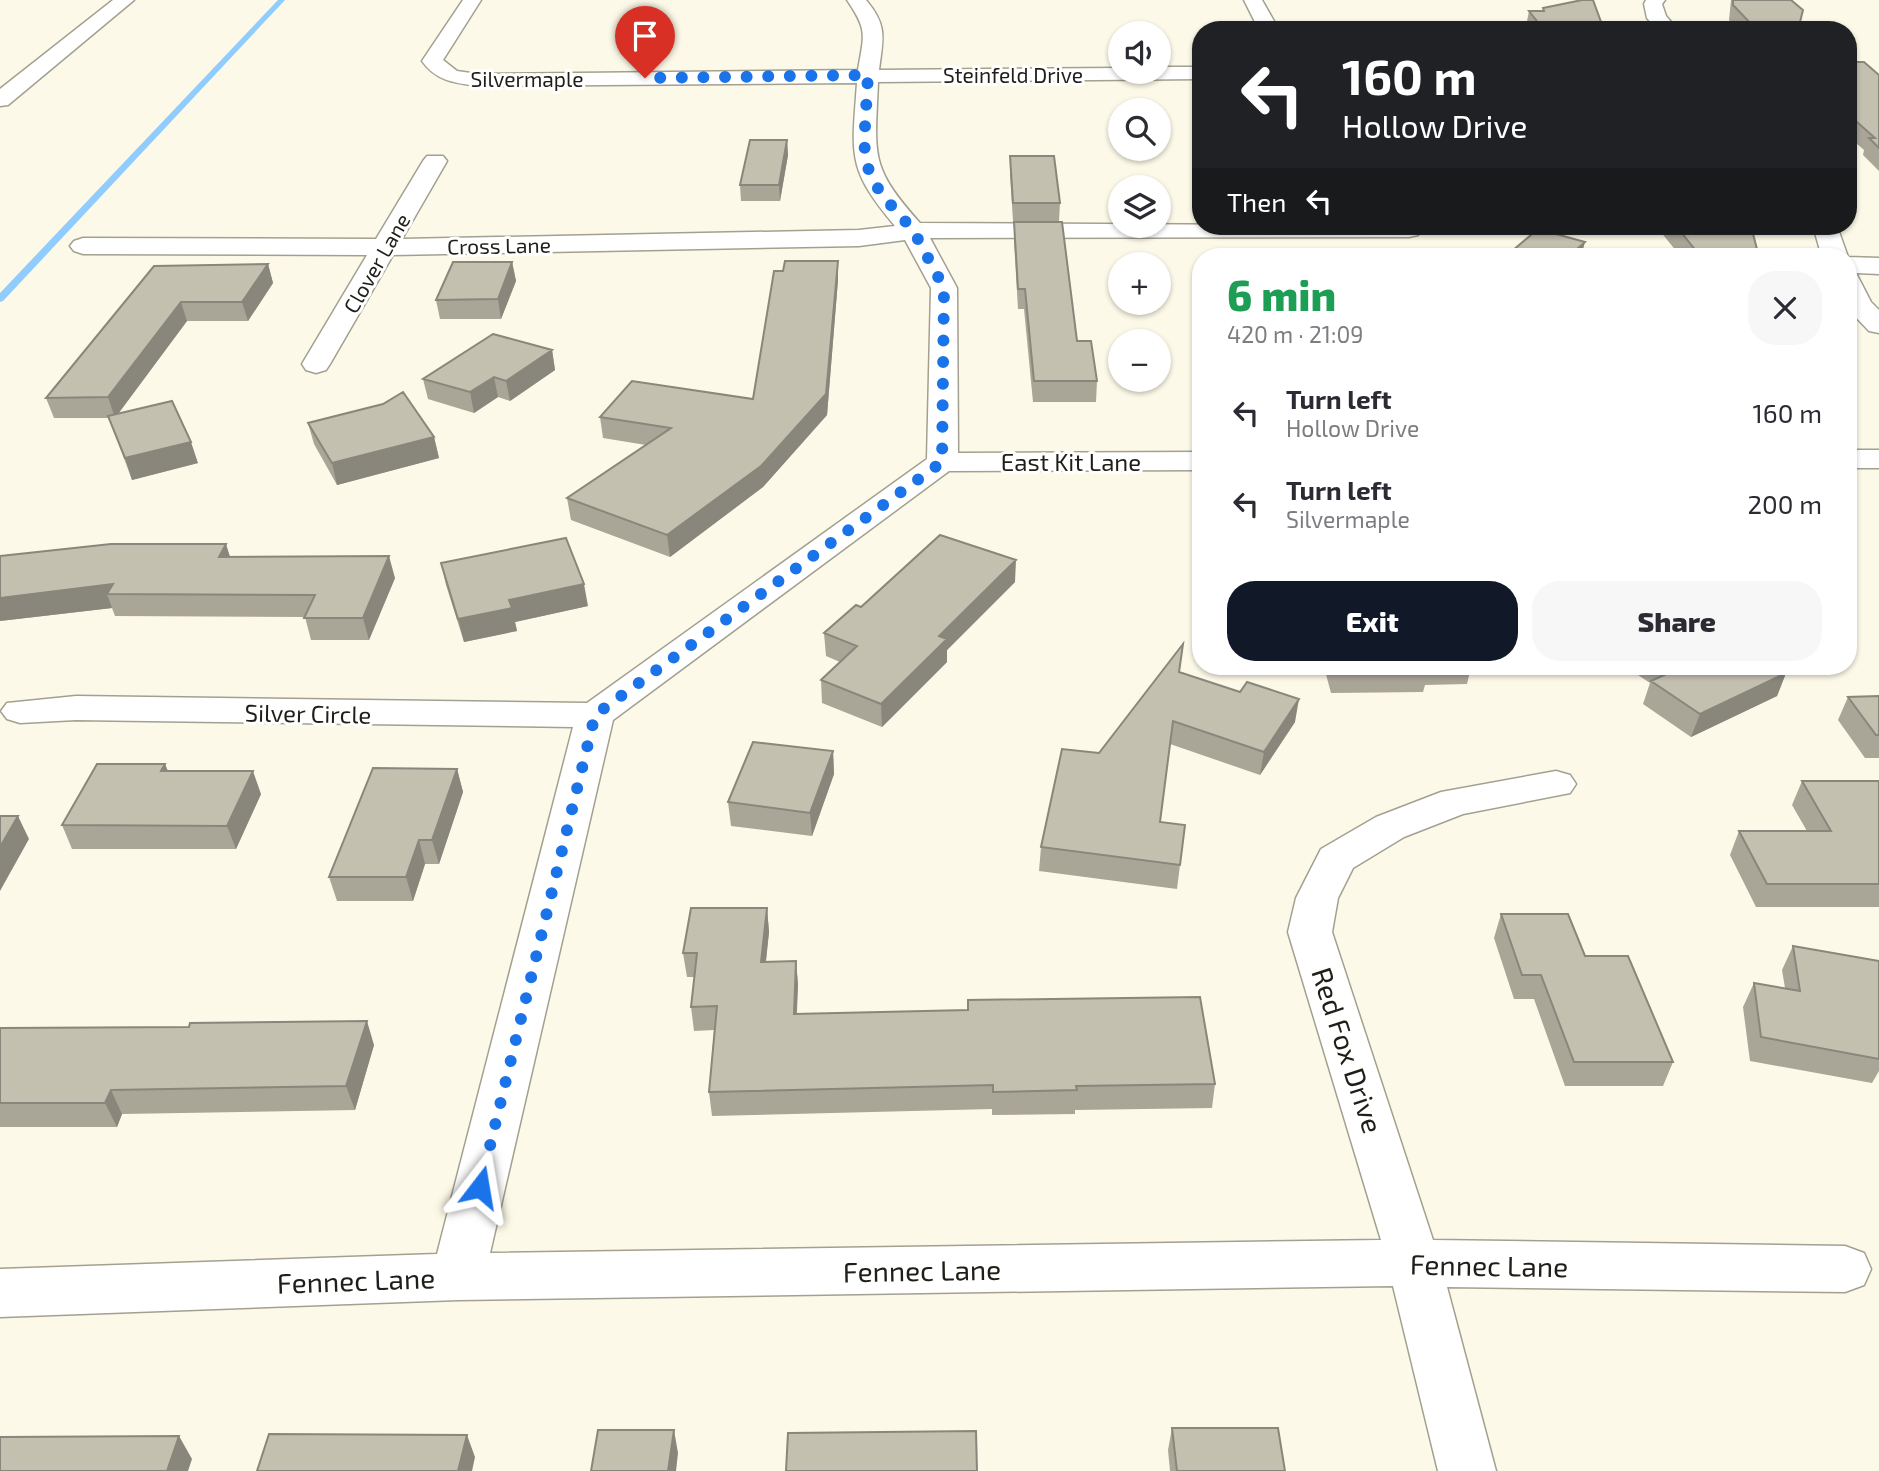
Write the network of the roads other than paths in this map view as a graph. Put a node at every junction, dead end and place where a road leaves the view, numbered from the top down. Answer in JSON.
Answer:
{"nodes":[{"id":1,"x":125,"y":0,"type":"edge"},
{"id":2,"x":472,"y":0,"type":"edge"},
{"id":3,"x":856,"y":0,"type":"edge"},
{"id":4,"x":1253,"y":0,"type":"edge"},
{"id":5,"x":1656,"y":0,"type":"edge"},
{"id":6,"x":1264,"y":21,"type":"edge"},
{"id":7,"x":1660,"y":21,"type":"edge"},
{"id":8,"x":1192,"y":74,"type":"edge"},
{"id":9,"x":868,"y":75,"type":"junction"},
{"id":10,"x":0,"y":100,"type":"edge"},
{"id":11,"x":435,"y":161,"type":"dead end"},
{"id":12,"x":913,"y":230,"type":"junction"},
{"id":13,"x":1192,"y":230,"type":"edge"},
{"id":14,"x":83,"y":246,"type":"dead end"},
{"id":15,"x":387,"y":247,"type":"junction"},
{"id":16,"x":1857,"y":265,"type":"edge"},
{"id":17,"x":1879,"y":265,"type":"edge"},
{"id":18,"x":1857,"y":300,"type":"edge"},
{"id":19,"x":1879,"y":325,"type":"edge"},
{"id":20,"x":316,"y":364,"type":"dead end"},
{"id":21,"x":1857,"y":459,"type":"edge"},
{"id":22,"x":1879,"y":459,"type":"edge"},
{"id":23,"x":1192,"y":461,"type":"edge"},
{"id":24,"x":942,"y":462,"type":"junction"},
{"id":25,"x":20,"y":712,"type":"dead end"},
{"id":26,"x":595,"y":715,"type":"junction"},
{"id":27,"x":1556,"y":784,"type":"dead end"},
{"id":28,"x":1414,"y":1263,"type":"junction"},
{"id":29,"x":1845,"y":1269,"type":"dead end"},
{"id":30,"x":457,"y":1277,"type":"junction"},
{"id":31,"x":0,"y":1293,"type":"edge"},
{"id":32,"x":1467,"y":1471,"type":"edge"}],
"edges":[{"from":1,"to":10,"type":"street"},
{"from":2,"to":9,"type":"street","name":"Silvermaple"},
{"from":3,"to":9,"type":"street"},
{"from":4,"to":6,"type":"street"},
{"from":5,"to":7,"type":"street"},
{"from":8,"to":9,"type":"street","name":"Steinfeld Drive"},
{"from":9,"to":12,"type":"street"},
{"from":11,"to":15,"type":"street","name":"Clover Lane"},
{"from":12,"to":13,"type":"street","name":"Cross Lane"},
{"from":12,"to":15,"type":"street","name":"Cross Lane"},
{"from":12,"to":24,"type":"street"},
{"from":14,"to":15,"type":"street","name":"Cross Lane"},
{"from":15,"to":20,"type":"street","name":"Clover Lane"},
{"from":16,"to":17,"type":"street"},
{"from":18,"to":19,"type":"street"},
{"from":21,"to":22,"type":"street"},
{"from":23,"to":24,"type":"street","name":"East Kit Lane"},
{"from":24,"to":26,"type":"street"},
{"from":25,"to":26,"type":"street","name":"Silver Circle"},
{"from":26,"to":30,"type":"street"},
{"from":27,"to":28,"type":"street","name":"Red Fox Drive"},
{"from":28,"to":29,"type":"street","name":"Fennec Lane"},
{"from":28,"to":30,"type":"street","name":"Fennec Lane"},
{"from":28,"to":32,"type":"street","name":"Red Fox Drive"},
{"from":30,"to":31,"type":"street","name":"Fennec Lane"}]}
